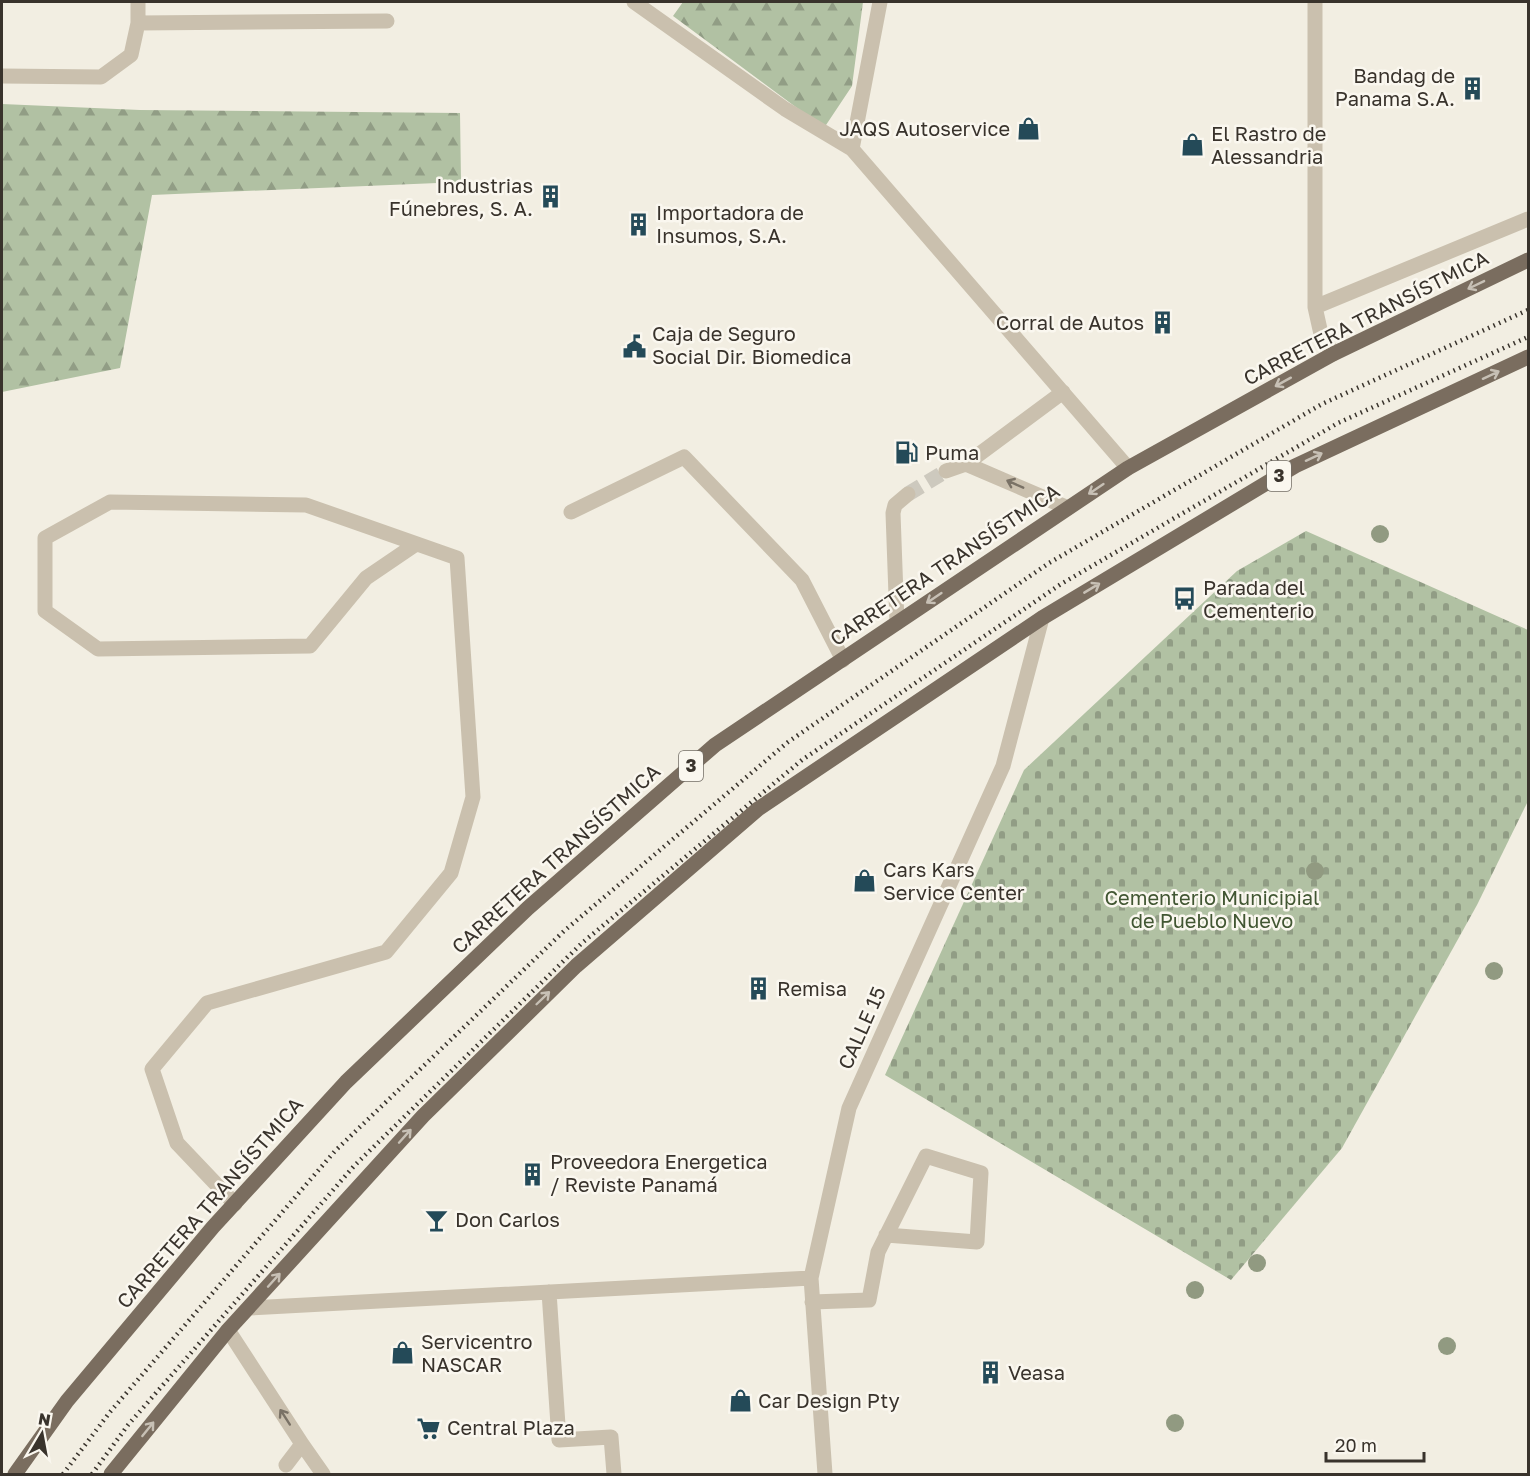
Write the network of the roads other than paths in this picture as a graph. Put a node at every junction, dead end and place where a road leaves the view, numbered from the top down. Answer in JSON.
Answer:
{"nodes":[{"id":1,"x":138,"y":2,"type":"edge"},
{"id":2,"x":633,"y":2,"type":"edge"},
{"id":3,"x":880,"y":2,"type":"edge"},
{"id":4,"x":1315,"y":2,"type":"edge"},
{"id":5,"x":387,"y":21,"type":"dead end"},
{"id":6,"x":138,"y":22,"type":"junction"},
{"id":7,"x":2,"y":76,"type":"edge"},
{"id":8,"x":852,"y":148,"type":"junction"},
{"id":9,"x":1528,"y":219,"type":"edge"},
{"id":10,"x":1528,"y":260,"type":"edge"},
{"id":11,"x":1315,"y":307,"type":"junction"},
{"id":12,"x":1333,"y":354,"type":"junction"},
{"id":13,"x":1528,"y":357,"type":"edge"},
{"id":14,"x":1063,"y":392,"type":"junction"},
{"id":15,"x":966,"y":464,"type":"junction"},
{"id":16,"x":1128,"y":468,"type":"junction"},
{"id":17,"x":946,"y":471,"type":"tunnel mouth"},
{"id":18,"x":908,"y":494,"type":"tunnel mouth"},
{"id":19,"x":1068,"y":508,"type":"junction"},
{"id":20,"x":571,"y":512,"type":"dead end"},
{"id":21,"x":416,"y":544,"type":"junction"},
{"id":22,"x":1042,"y":618,"type":"junction"},
{"id":23,"x":897,"y":623,"type":"junction"},
{"id":24,"x":843,"y":660,"type":"junction"},
{"id":25,"x":235,"y":1204,"type":"junction"},
{"id":26,"x":886,"y":1235,"type":"junction"},
{"id":27,"x":811,"y":1278,"type":"junction"},
{"id":28,"x":549,"y":1292,"type":"junction"},
{"id":29,"x":812,"y":1302,"type":"junction"},
{"id":30,"x":249,"y":1308,"type":"junction"},
{"id":31,"x":228,"y":1330,"type":"junction"},
{"id":32,"x":302,"y":1444,"type":"junction"},
{"id":33,"x":286,"y":1465,"type":"dead end"},
{"id":34,"x":15,"y":1474,"type":"edge"},
{"id":35,"x":111,"y":1474,"type":"edge"},
{"id":36,"x":323,"y":1474,"type":"edge"},
{"id":37,"x":614,"y":1474,"type":"edge"},
{"id":38,"x":825,"y":1474,"type":"edge"}],
"edges":[{"from":1,"to":6,"type":"street"},
{"from":2,"to":8,"type":"street"},
{"from":3,"to":8,"type":"street"},
{"from":4,"to":11,"type":"street"},
{"from":5,"to":6,"type":"street"},
{"from":6,"to":7,"type":"street"},
{"from":8,"to":14,"type":"street"},
{"from":9,"to":11,"type":"street"},
{"from":10,"to":12,"type":"main road","name":"CARRETERA TRANSÍSTMICA","number":"3","one_way":true},
{"from":11,"to":12,"type":"street"},
{"from":12,"to":16,"type":"main road","name":"CARRETERA TRANSÍSTMICA","number":"3","one_way":true},
{"from":22,"to":13,"type":"main road","number":"3","one_way":true},
{"from":14,"to":15,"type":"street"},
{"from":14,"to":16,"type":"street"},
{"from":15,"to":17,"type":"street"},
{"from":19,"to":15,"type":"street","one_way":true},
{"from":16,"to":19,"type":"main road","name":"CARRETERA TRANSÍSTMICA","number":"3","one_way":true},
{"from":18,"to":23,"type":"street"},
{"from":19,"to":23,"type":"main road","name":"CARRETERA TRANSÍSTMICA","number":"3","one_way":true},
{"from":20,"to":24,"type":"street"},
{"from":21,"to":21,"type":"street"},
{"from":21,"to":25,"type":"street"},
{"from":22,"to":27,"type":"street","name":"CALLE 15"},
{"from":30,"to":22,"type":"main road","number":"3","one_way":true},
{"from":23,"to":24,"type":"main road","name":"CARRETERA TRANSÍSTMICA","number":"3"},
{"from":24,"to":25,"type":"main road","name":"CARRETERA TRANSÍSTMICA","number":"3"},
{"from":25,"to":34,"type":"main road","name":"CARRETERA TRANSÍSTMICA","number":"3"},
{"from":26,"to":26,"type":"street"},
{"from":26,"to":29,"type":"street"},
{"from":27,"to":28,"type":"street"},
{"from":27,"to":29,"type":"street","name":"CALLE 15"},
{"from":28,"to":30,"type":"street"},
{"from":28,"to":37,"type":"street"},
{"from":29,"to":38,"type":"street","name":"CALLE 15"},
{"from":30,"to":31,"type":"main road","number":"3"},
{"from":32,"to":31,"type":"street","one_way":true},
{"from":35,"to":31,"type":"main road","number":"3","one_way":true},
{"from":32,"to":33,"type":"street"},
{"from":32,"to":36,"type":"street"}]}
